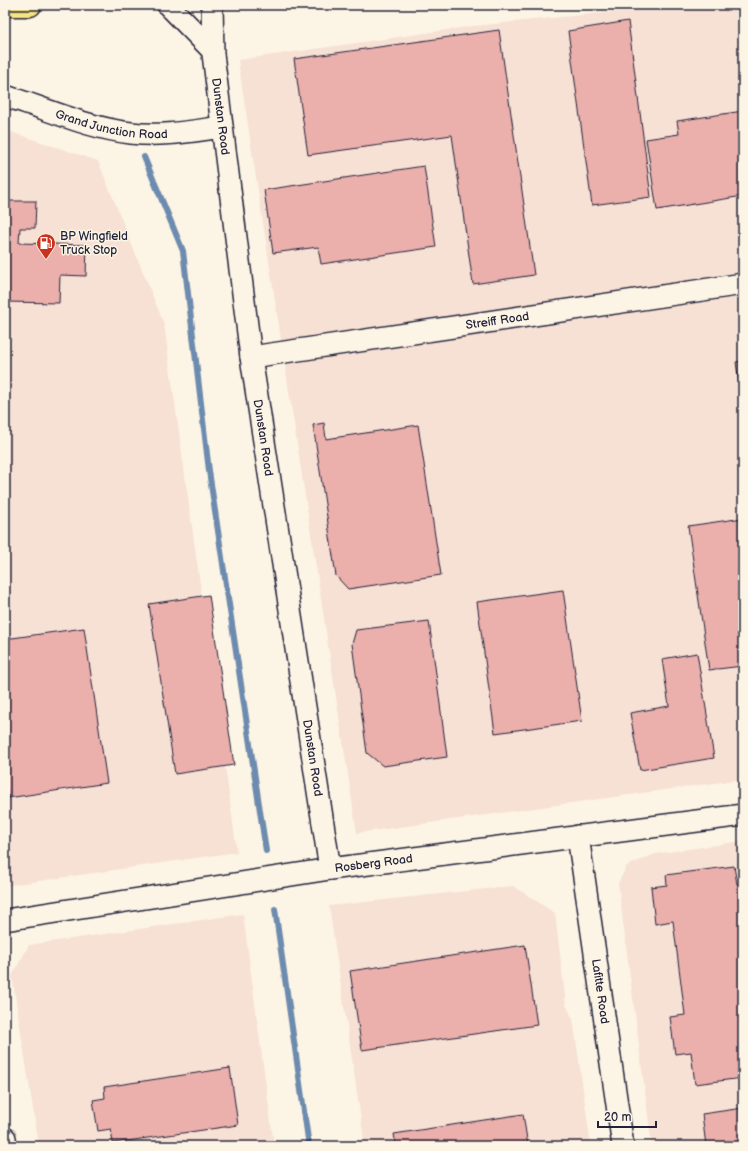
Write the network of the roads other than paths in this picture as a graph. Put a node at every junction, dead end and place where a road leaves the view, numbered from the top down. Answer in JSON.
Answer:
{"nodes":[{"id":1,"x":5,"y":5,"type":"edge"},
{"id":2,"x":30,"y":5,"type":"edge"},
{"id":3,"x":168,"y":5,"type":"edge"},
{"id":4,"x":212,"y":5,"type":"edge"},
{"id":5,"x":212,"y":50,"type":"junction"},
{"id":6,"x":5,"y":96,"type":"edge"},
{"id":7,"x":222,"y":126,"type":"junction"},
{"id":8,"x":743,"y":284,"type":"edge"},
{"id":9,"x":251,"y":357,"type":"junction"},
{"id":10,"x":743,"y":815,"type":"edge"},
{"id":11,"x":578,"y":836,"type":"junction"},
{"id":12,"x":330,"y":869,"type":"junction"},
{"id":13,"x":5,"y":920,"type":"edge"},
{"id":14,"x":5,"y":1138,"type":"edge"},
{"id":15,"x":6,"y":1146,"type":"edge"},
{"id":16,"x":623,"y":1146,"type":"edge"}],
"edges":[{"from":1,"to":2,"type":"highway"},
{"from":3,"to":5,"type":"street"},
{"from":4,"to":5,"type":"street","name":"Dunstan Road"},
{"from":5,"to":7,"type":"street","name":"Dunstan Road"},
{"from":6,"to":7,"type":"street","name":"Grand Junction Road"},
{"from":7,"to":9,"type":"street","name":"Dunstan Road"},
{"from":8,"to":9,"type":"street","name":"Streiff Road"},
{"from":9,"to":12,"type":"street","name":"Dunstan Road"},
{"from":10,"to":11,"type":"street","name":"Rosberg Road"},
{"from":11,"to":12,"type":"street","name":"Rosberg Road"},
{"from":11,"to":16,"type":"street","name":"Lafitte Road"},
{"from":12,"to":13,"type":"street","name":"Rosberg Road"},
{"from":14,"to":15,"type":"street"}]}
